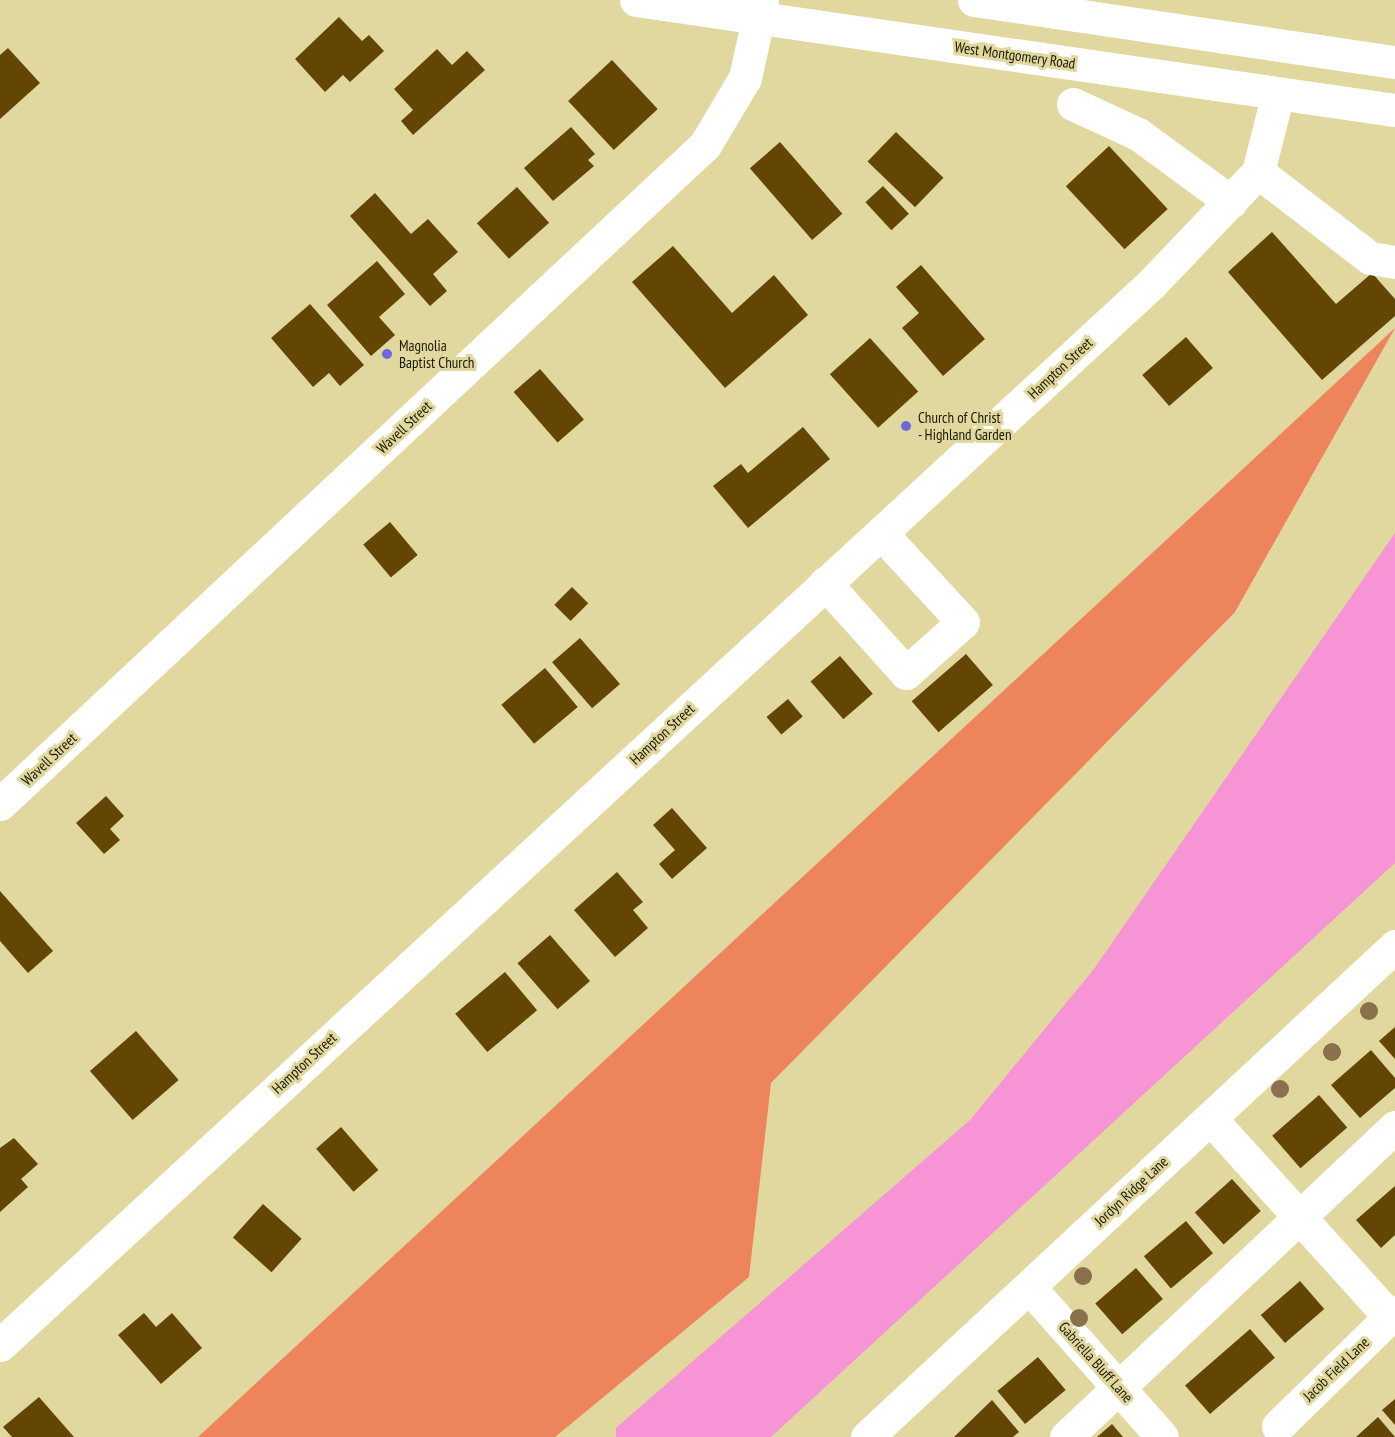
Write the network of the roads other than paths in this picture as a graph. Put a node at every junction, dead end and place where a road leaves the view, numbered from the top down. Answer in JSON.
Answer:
{"nodes":[{"id":1,"x":636,"y":0,"type":"edge"},
{"id":2,"x":974,"y":0,"type":"edge"},
{"id":3,"x":760,"y":9,"type":"edge"},
{"id":4,"x":1103,"y":9,"type":"edge"},
{"id":5,"x":1395,"y":62,"type":"edge"},
{"id":6,"x":1110,"y":69,"type":"junction"},
{"id":7,"x":1278,"y":93,"type":"junction"},
{"id":8,"x":1395,"y":110,"type":"edge"},
{"id":9,"x":1258,"y":172,"type":"junction"},
{"id":10,"x":1231,"y":202,"type":"junction"},
{"id":11,"x":1395,"y":262,"type":"edge"},
{"id":12,"x":881,"y":533,"type":"junction"},
{"id":13,"x":825,"y":583,"type":"junction"},
{"id":14,"x":0,"y":804,"type":"edge"},
{"id":15,"x":1395,"y":946,"type":"edge"},
{"id":16,"x":1210,"y":1118,"type":"junction"},
{"id":17,"x":1395,"y":1127,"type":"edge"},
{"id":18,"x":1299,"y":1218,"type":"junction"},
{"id":19,"x":1029,"y":1287,"type":"junction"},
{"id":20,"x":1392,"y":1314,"type":"edge"},
{"id":21,"x":0,"y":1345,"type":"edge"},
{"id":22,"x":1119,"y":1388,"type":"junction"},
{"id":23,"x":1278,"y":1426,"type":"dead end"},
{"id":24,"x":867,"y":1437,"type":"edge"},
{"id":25,"x":1066,"y":1437,"type":"edge"},
{"id":26,"x":1162,"y":1437,"type":"edge"}],
"edges":[{"from":1,"to":3,"type":"street","name":"West Montgomery Road"},
{"from":2,"to":4,"type":"street"},
{"from":3,"to":6,"type":"street","name":"West Montgomery Road"},
{"from":3,"to":14,"type":"street","name":"Wavell Street"},
{"from":4,"to":5,"type":"street"},
{"from":6,"to":7,"type":"street","name":"West Montgomery Road"},
{"from":6,"to":10,"type":"street"},
{"from":7,"to":8,"type":"street","name":"West Montgomery Road"},
{"from":7,"to":9,"type":"street","name":"Hampton Street"},
{"from":9,"to":10,"type":"street","name":"Hampton Street"},
{"from":9,"to":11,"type":"street"},
{"from":10,"to":12,"type":"street","name":"Hampton Street"},
{"from":12,"to":13,"type":"street","name":"Hampton Street"},
{"from":12,"to":13,"type":"street"},
{"from":13,"to":21,"type":"street","name":"Hampton Street"},
{"from":15,"to":16,"type":"street","name":"Jordyn Ridge Lane"},
{"from":16,"to":18,"type":"street"},
{"from":16,"to":19,"type":"street","name":"Jordyn Ridge Lane"},
{"from":17,"to":18,"type":"street"},
{"from":18,"to":20,"type":"street"},
{"from":18,"to":22,"type":"street"},
{"from":19,"to":22,"type":"street","name":"Gabriella Bluff Lane"},
{"from":19,"to":24,"type":"street","name":"Jordyn Ridge Lane"},
{"from":20,"to":23,"type":"street","name":"Jacob Field Lane"},
{"from":22,"to":25,"type":"street"},
{"from":22,"to":26,"type":"street","name":"Gabriella Bluff Lane"}]}
